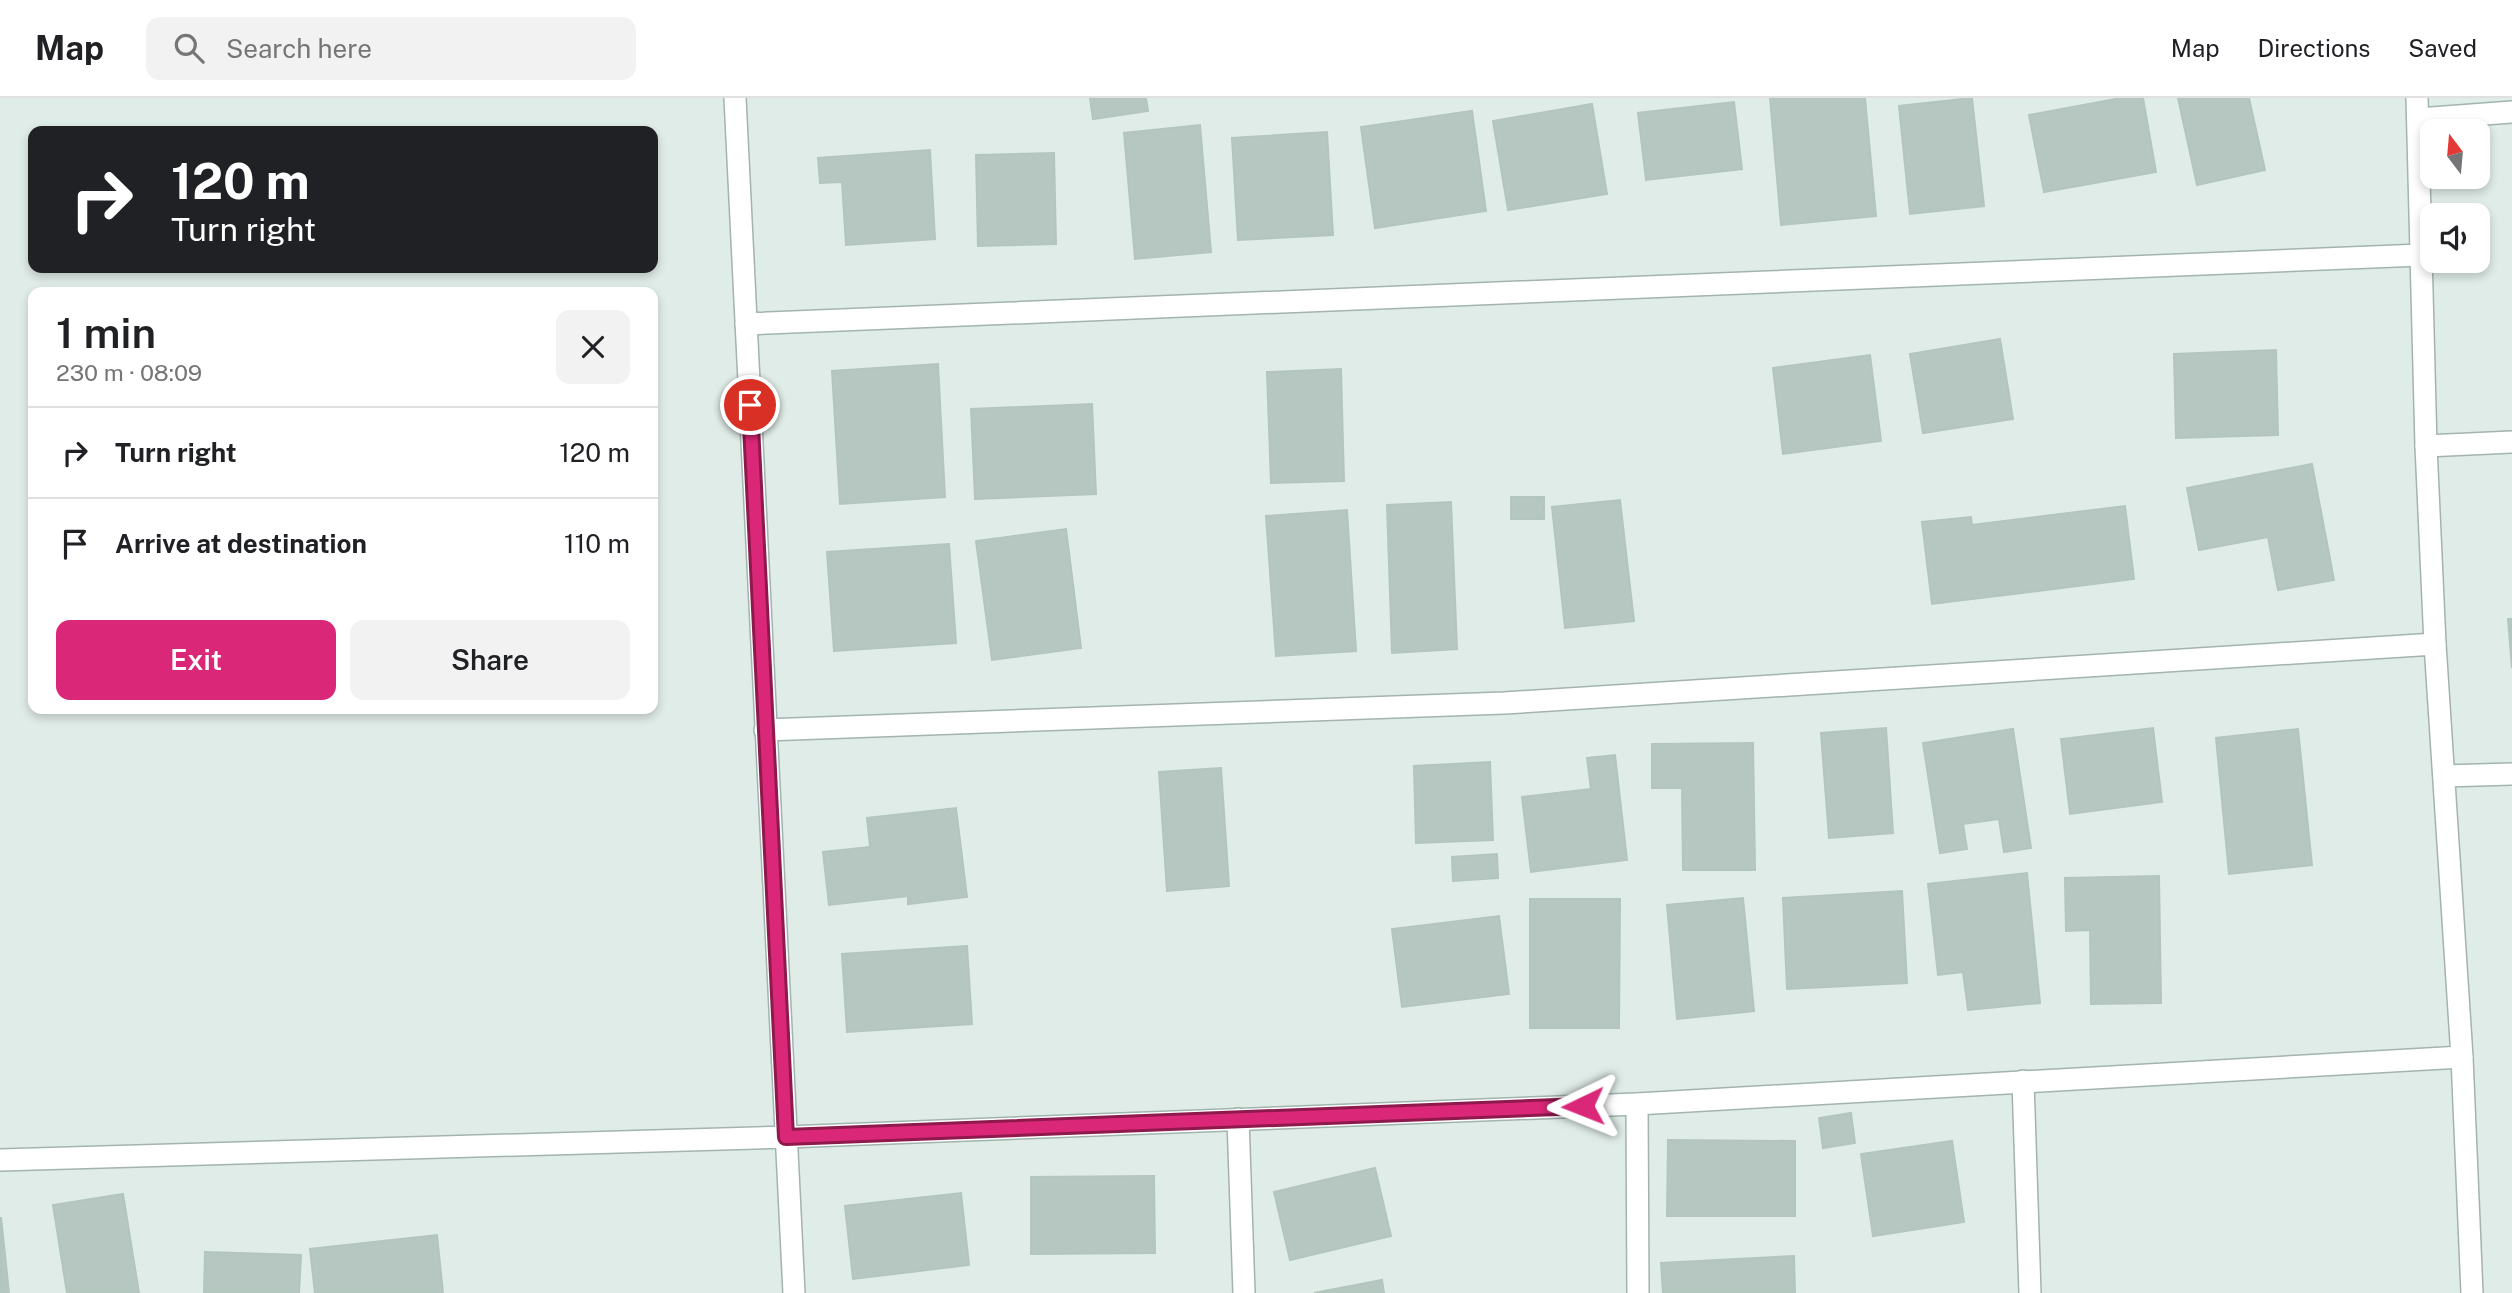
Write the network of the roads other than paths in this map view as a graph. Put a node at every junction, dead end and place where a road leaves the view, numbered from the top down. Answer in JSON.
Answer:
{"nodes":[{"id":1,"x":735,"y":98,"type":"edge"},
{"id":2,"x":2418,"y":108,"type":"edge"},
{"id":3,"x":2512,"y":112,"type":"edge"},
{"id":4,"x":2420,"y":206,"type":"edge"},
{"id":5,"x":2420,"y":255,"type":"edge"},
{"id":6,"x":2421,"y":273,"type":"edge"},
{"id":7,"x":746,"y":324,"type":"junction"},
{"id":8,"x":2512,"y":442,"type":"edge"},
{"id":9,"x":2426,"y":446,"type":"junction"},
{"id":10,"x":2435,"y":644,"type":"junction"},
{"id":11,"x":765,"y":730,"type":"junction"},
{"id":12,"x":2512,"y":774,"type":"edge"},
{"id":13,"x":2444,"y":776,"type":"junction"},
{"id":14,"x":2462,"y":1057,"type":"junction"},
{"id":15,"x":2023,"y":1081,"type":"junction"},
{"id":16,"x":1637,"y":1104,"type":"junction"},
{"id":17,"x":1238,"y":1119,"type":"junction"},
{"id":18,"x":786,"y":1137,"type":"junction"},
{"id":19,"x":0,"y":1160,"type":"edge"},
{"id":20,"x":794,"y":1293,"type":"edge"},
{"id":21,"x":1244,"y":1293,"type":"edge"},
{"id":22,"x":1638,"y":1293,"type":"edge"},
{"id":23,"x":2030,"y":1293,"type":"edge"},
{"id":24,"x":2472,"y":1293,"type":"edge"}],
"edges":[{"from":1,"to":7,"type":"street"},
{"from":2,"to":3,"type":"street"},
{"from":2,"to":4,"type":"street"},
{"from":5,"to":7,"type":"street"},
{"from":6,"to":9,"type":"street"},
{"from":7,"to":11,"type":"street"},
{"from":8,"to":9,"type":"street"},
{"from":9,"to":10,"type":"street"},
{"from":10,"to":11,"type":"street"},
{"from":10,"to":13,"type":"street"},
{"from":11,"to":18,"type":"street"},
{"from":12,"to":13,"type":"street"},
{"from":13,"to":14,"type":"street"},
{"from":14,"to":15,"type":"street"},
{"from":14,"to":24,"type":"street"},
{"from":15,"to":16,"type":"street"},
{"from":15,"to":23,"type":"street"},
{"from":16,"to":17,"type":"street"},
{"from":16,"to":22,"type":"street"},
{"from":17,"to":18,"type":"street"},
{"from":17,"to":21,"type":"street"},
{"from":18,"to":19,"type":"street"},
{"from":18,"to":20,"type":"street"}]}
